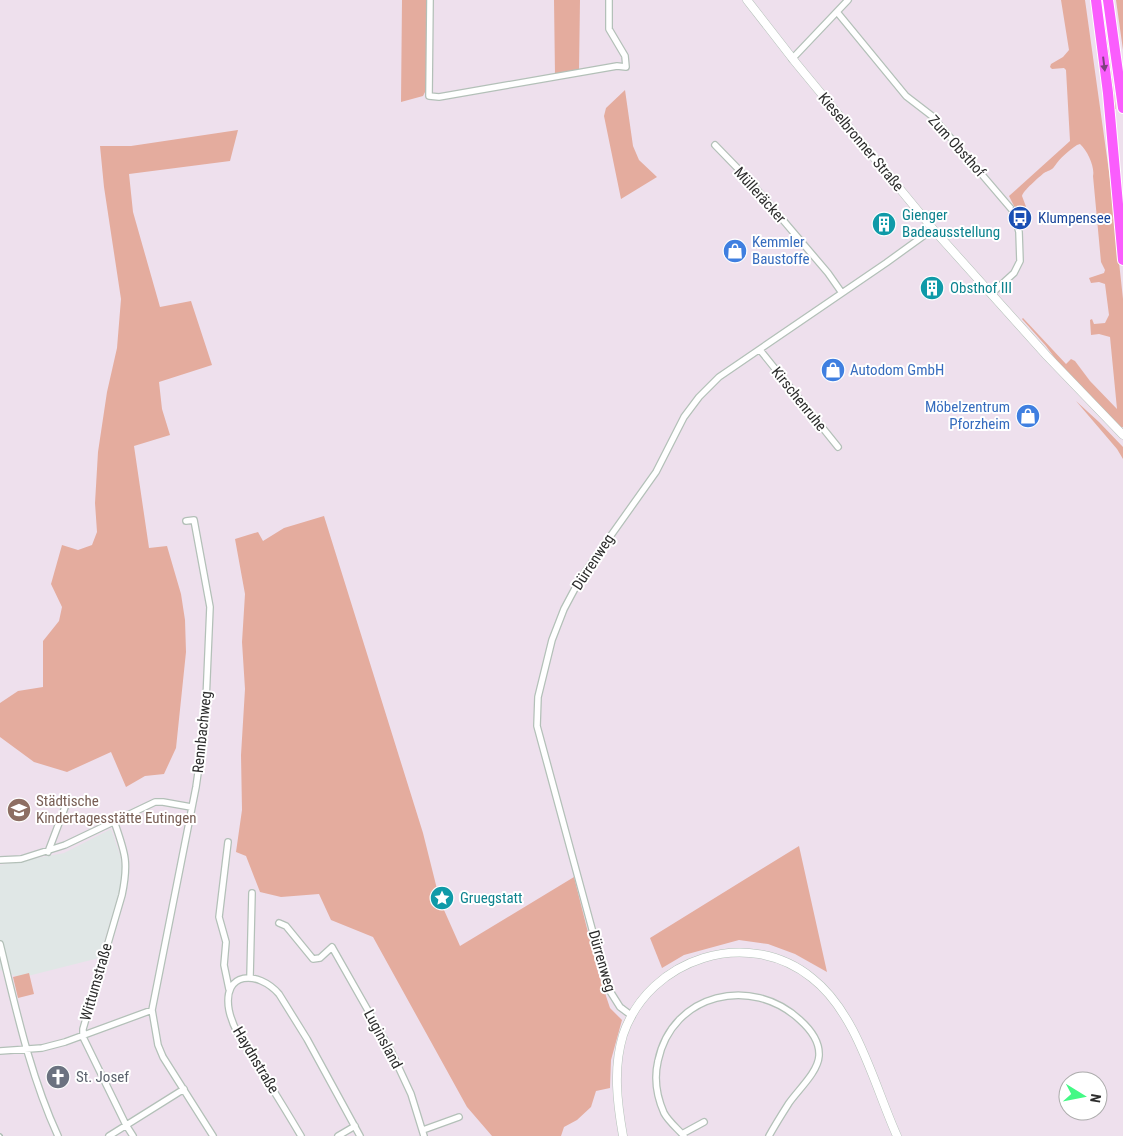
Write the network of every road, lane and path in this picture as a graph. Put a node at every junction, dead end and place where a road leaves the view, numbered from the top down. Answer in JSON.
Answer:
{"nodes":[{"id":1,"x":430,"y":0,"type":"edge"},
{"id":2,"x":609,"y":0,"type":"edge"},
{"id":3,"x":747,"y":0,"type":"edge"},
{"id":4,"x":848,"y":0,"type":"edge"},
{"id":5,"x":1096,"y":0,"type":"edge"},
{"id":6,"x":1108,"y":0,"type":"edge"},
{"id":7,"x":837,"y":12,"type":"junction"},
{"id":8,"x":792,"y":59,"type":"junction"},
{"id":9,"x":1123,"y":108,"type":"edge"},
{"id":10,"x":715,"y":145,"type":"dead end"},
{"id":11,"x":933,"y":229,"type":"junction"},
{"id":12,"x":1123,"y":260,"type":"edge"},
{"id":13,"x":842,"y":293,"type":"junction"},
{"id":14,"x":991,"y":294,"type":"junction"},
{"id":15,"x":760,"y":350,"type":"junction"},
{"id":16,"x":1123,"y":435,"type":"edge"},
{"id":17,"x":838,"y":447,"type":"dead end"},
{"id":18,"x":186,"y":521,"type":"dead end"},
{"id":19,"x":67,"y":802,"type":"dead end"},
{"id":20,"x":191,"y":807,"type":"junction"},
{"id":21,"x":114,"y":821,"type":"junction"},
{"id":22,"x":228,"y":842,"type":"dead end"},
{"id":23,"x":48,"y":852,"type":"junction"},
{"id":24,"x":0,"y":860,"type":"edge"},
{"id":25,"x":252,"y":893,"type":"dead end"},
{"id":26,"x":279,"y":923,"type":"dead end"},
{"id":27,"x":0,"y":944,"type":"edge"},
{"id":28,"x":250,"y":977,"type":"junction"},
{"id":29,"x":229,"y":989,"type":"junction"},
{"id":30,"x":152,"y":1010,"type":"junction"},
{"id":31,"x":632,"y":1016,"type":"junction"},
{"id":32,"x":83,"y":1036,"type":"junction"},
{"id":33,"x":26,"y":1048,"type":"junction"},
{"id":34,"x":0,"y":1052,"type":"edge"},
{"id":35,"x":184,"y":1089,"type":"junction"},
{"id":36,"x":459,"y":1117,"type":"dead end"},
{"id":37,"x":704,"y":1122,"type":"dead end"},
{"id":38,"x":126,"y":1125,"type":"junction"},
{"id":39,"x":355,"y":1126,"type":"junction"},
{"id":40,"x":423,"y":1133,"type":"edge"},
{"id":41,"x":683,"y":1135,"type":"edge"},
{"id":42,"x":58,"y":1136,"type":"edge"},
{"id":43,"x":109,"y":1136,"type":"edge"},
{"id":44,"x":133,"y":1136,"type":"edge"},
{"id":45,"x":213,"y":1136,"type":"edge"},
{"id":46,"x":302,"y":1136,"type":"edge"},
{"id":47,"x":338,"y":1136,"type":"edge"},
{"id":48,"x":360,"y":1136,"type":"edge"},
{"id":49,"x":623,"y":1136,"type":"edge"},
{"id":50,"x":769,"y":1136,"type":"edge"},
{"id":51,"x":897,"y":1136,"type":"edge"}],
"edges":[{"from":1,"to":2,"type":"street"},
{"from":3,"to":8,"type":"street","name":"Kieselbronner Straße"},
{"from":4,"to":7,"type":"street"},
{"from":5,"to":12,"type":"highway","one_way":true},
{"from":6,"to":9,"type":"highway"},
{"from":7,"to":8,"type":"street"},
{"from":7,"to":14,"type":"street","name":"Zum Obsthof"},
{"from":8,"to":11,"type":"street","name":"Kieselbronner Straße"},
{"from":10,"to":13,"type":"street","name":"Mülleräcker"},
{"from":11,"to":13,"type":"street","name":"Dürrenweg"},
{"from":11,"to":14,"type":"street","name":"Kieselbronner Straße"},
{"from":13,"to":15,"type":"street","name":"Dürrenweg"},
{"from":14,"to":16,"type":"street","name":"Kieselbronner Straße"},
{"from":15,"to":17,"type":"street","name":"Kirschenruhe"},
{"from":15,"to":31,"type":"street","name":"Dürrenweg"},
{"from":18,"to":20,"type":"street","name":"Rennbachweg"},
{"from":19,"to":23,"type":"street"},
{"from":20,"to":21,"type":"street"},
{"from":20,"to":30,"type":"street","name":"Rennbachweg"},
{"from":21,"to":23,"type":"street"},
{"from":21,"to":32,"type":"street","name":"Wittumstraße"},
{"from":22,"to":29,"type":"street","name":"Haydnstraße"},
{"from":23,"to":24,"type":"street"},
{"from":25,"to":28,"type":"street"},
{"from":26,"to":40,"type":"street","name":"Luginsland"},
{"from":27,"to":33,"type":"street"},
{"from":28,"to":29,"type":"street"},
{"from":28,"to":39,"type":"street"},
{"from":29,"to":46,"type":"street","name":"Haydnstraße"},
{"from":30,"to":32,"type":"street"},
{"from":30,"to":35,"type":"street"},
{"from":31,"to":49,"type":"street"},
{"from":31,"to":51,"type":"street"},
{"from":32,"to":33,"type":"street"},
{"from":32,"to":38,"type":"street","name":"Wittumstraße"},
{"from":33,"to":34,"type":"street"},
{"from":33,"to":42,"type":"street"},
{"from":35,"to":38,"type":"street"},
{"from":35,"to":45,"type":"street"},
{"from":36,"to":40,"type":"street"},
{"from":37,"to":41,"type":"street"},
{"from":38,"to":43,"type":"street"},
{"from":38,"to":44,"type":"street","name":"Wittumstraße"},
{"from":39,"to":47,"type":"street"},
{"from":39,"to":48,"type":"street"},
{"from":41,"to":50,"type":"street"}]}
